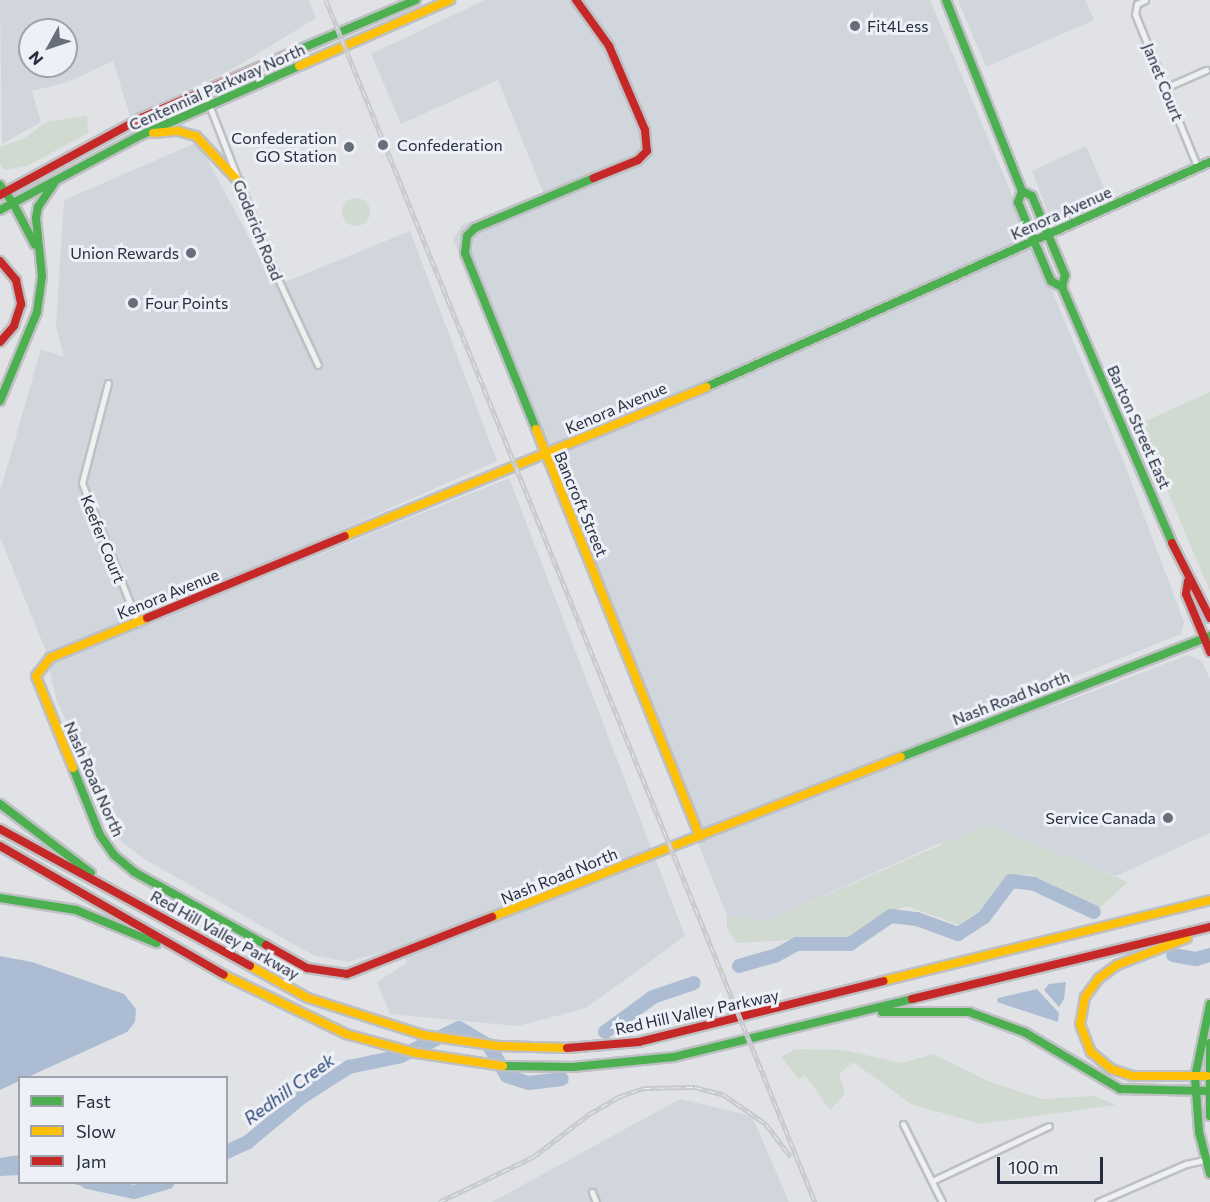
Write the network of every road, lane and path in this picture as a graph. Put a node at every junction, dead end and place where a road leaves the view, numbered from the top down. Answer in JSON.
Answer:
{"nodes":[{"id":1,"x":416,"y":0,"type":"edge"},
{"id":2,"x":450,"y":0,"type":"edge"},
{"id":3,"x":576,"y":0,"type":"edge"},
{"id":4,"x":946,"y":0,"type":"edge"},
{"id":5,"x":1145,"y":0,"type":"edge"},
{"id":6,"x":1206,"y":70,"type":"dead end"},
{"id":7,"x":1165,"y":88,"type":"junction"},
{"id":8,"x":204,"y":92,"type":"junction"},
{"id":9,"x":209,"y":105,"type":"junction"},
{"id":10,"x":139,"y":136,"type":"junction"},
{"id":11,"x":1210,"y":162,"type":"edge"},
{"id":12,"x":1198,"y":168,"type":"junction"},
{"id":13,"x":239,"y":182,"type":"junction"},
{"id":14,"x":54,"y":183,"type":"junction"},
{"id":15,"x":2,"y":191,"type":"edge"},
{"id":16,"x":1022,"y":191,"type":"junction"},
{"id":17,"x":13,"y":203,"type":"junction"},
{"id":18,"x":0,"y":210,"type":"edge"},
{"id":19,"x":1048,"y":235,"type":"junction"},
{"id":20,"x":1034,"y":241,"type":"junction"},
{"id":21,"x":39,"y":257,"type":"junction"},
{"id":22,"x":0,"y":261,"type":"edge"},
{"id":23,"x":1062,"y":287,"type":"junction"},
{"id":24,"x":0,"y":342,"type":"edge"},
{"id":25,"x":318,"y":365,"type":"dead end"},
{"id":26,"x":108,"y":383,"type":"dead end"},
{"id":27,"x":0,"y":401,"type":"edge"},
{"id":28,"x":544,"y":455,"type":"junction"},
{"id":29,"x":1188,"y":580,"type":"junction"},
{"id":30,"x":1210,"y":618,"type":"edge"},
{"id":31,"x":138,"y":623,"type":"junction"},
{"id":32,"x":1207,"y":637,"type":"edge"},
{"id":33,"x":1210,"y":652,"type":"edge"},
{"id":34,"x":36,"y":676,"type":"joint"},
{"id":35,"x":0,"y":804,"type":"edge"},
{"id":36,"x":0,"y":828,"type":"edge"},
{"id":37,"x":700,"y":836,"type":"junction"},
{"id":38,"x":0,"y":846,"type":"edge"},
{"id":39,"x":105,"y":885,"type":"junction"},
{"id":40,"x":0,"y":897,"type":"edge"},
{"id":41,"x":1210,"y":900,"type":"edge"},
{"id":42,"x":1206,"y":928,"type":"edge"},
{"id":43,"x":179,"y":950,"type":"junction"},
{"id":44,"x":1210,"y":1004,"type":"edge"},
{"id":45,"x":875,"y":1011,"type":"junction"},
{"id":46,"x":1210,"y":1043,"type":"edge"},
{"id":47,"x":1195,"y":1077,"type":"junction"},
{"id":48,"x":1207,"y":1077,"type":"junction"},
{"id":49,"x":1208,"y":1091,"type":"junction"},
{"id":50,"x":1196,"y":1092,"type":"junction"},
{"id":51,"x":1210,"y":1116,"type":"edge"},
{"id":52,"x":903,"y":1124,"type":"dead end"},
{"id":53,"x":1049,"y":1126,"type":"dead end"},
{"id":54,"x":1205,"y":1160,"type":"junction"},
{"id":55,"x":1210,"y":1174,"type":"edge"},
{"id":56,"x":932,"y":1182,"type":"junction"},
{"id":57,"x":592,"y":1192,"type":"dead end"},
{"id":58,"x":596,"y":1202,"type":"edge"},
{"id":59,"x":942,"y":1202,"type":"edge"},
{"id":60,"x":1098,"y":1202,"type":"edge"}],
"edges":[{"from":1,"to":8,"type":"main road","name":"Centennial Parkway North"},
{"from":2,"to":9,"type":"main road","name":"Centennial Parkway North"},
{"from":3,"to":28,"type":"main road","name":"Bancroft Street"},
{"from":4,"to":16,"type":"main road","name":"Barton Street East"},
{"from":5,"to":7,"type":"street","name":"Janet Court"},
{"from":6,"to":7,"type":"street"},
{"from":7,"to":12,"type":"street","name":"Janet Court"},
{"from":8,"to":9,"type":"street","name":"Goderich Road"},
{"from":8,"to":15,"type":"main road","name":"Centennial Parkway North"},
{"from":9,"to":10,"type":"main road","name":"Centennial Parkway North"},
{"from":9,"to":13,"type":"street","name":"Goderich Road"},
{"from":10,"to":13,"type":"main road"},
{"from":10,"to":14,"type":"main road","name":"Centennial Parkway North"},
{"from":11,"to":12,"type":"main road","name":"Kenora Avenue"},
{"from":12,"to":19,"type":"main road","name":"Kenora Avenue"},
{"from":13,"to":25,"type":"street","name":"Goderich Road"},
{"from":14,"to":17,"type":"main road","name":"Centennial Parkway North"},
{"from":14,"to":21,"type":"main road"},
{"from":15,"to":17,"type":"main road"},
{"from":16,"to":19,"type":"main road","name":"Barton Street East"},
{"from":16,"to":20,"type":"main road","name":"Barton Street East"},
{"from":17,"to":18,"type":"main road","name":"Centennial Parkway North"},
{"from":17,"to":21,"type":"main road"},
{"from":19,"to":20,"type":"main road","name":"Kenora Avenue"},
{"from":19,"to":23,"type":"main road","name":"Barton Street East"},
{"from":20,"to":23,"type":"main road","name":"Barton Street East"},
{"from":20,"to":28,"type":"main road","name":"Kenora Avenue"},
{"from":21,"to":27,"type":"main road"},
{"from":22,"to":24,"type":"main road"},
{"from":23,"to":29,"type":"main road","name":"Barton Street East"},
{"from":26,"to":31,"type":"street","name":"Keefer Court"},
{"from":28,"to":31,"type":"main road","name":"Kenora Avenue"},
{"from":28,"to":37,"type":"main road","name":"Bancroft Street"},
{"from":29,"to":30,"type":"main road","name":"Barton Street East"},
{"from":29,"to":32,"type":"main road","name":"Barton Street East"},
{"from":31,"to":34,"type":"main road","name":"Kenora Avenue"},
{"from":32,"to":33,"type":"main road","name":"Barton Street East"},
{"from":32,"to":37,"type":"main road","name":"Nash Road North"},
{"from":34,"to":37,"type":"main road","name":"Nash Road North"},
{"from":35,"to":39,"type":"main road"},
{"from":36,"to":39,"type":"main road"},
{"from":38,"to":43,"type":"main road"},
{"from":39,"to":41,"type":"main road","name":"Red Hill Valley Parkway"},
{"from":40,"to":43,"type":"main road"},
{"from":42,"to":45,"type":"main road","name":"Red Hill Valley Parkway"},
{"from":42,"to":47,"type":"main road"},
{"from":43,"to":45,"type":"main road","name":"Red Hill Valley Parkway"},
{"from":44,"to":47,"type":"main road"},
{"from":45,"to":50,"type":"main road"},
{"from":46,"to":48,"type":"main road"},
{"from":47,"to":48,"type":"main road"},
{"from":47,"to":50,"type":"main road"},
{"from":48,"to":49,"type":"main road"},
{"from":49,"to":50,"type":"main road"},
{"from":49,"to":51,"type":"main road"},
{"from":50,"to":54,"type":"main road"},
{"from":52,"to":56,"type":"street"},
{"from":53,"to":56,"type":"street"},
{"from":54,"to":55,"type":"main road"},
{"from":54,"to":60,"type":"street"},
{"from":56,"to":59,"type":"street"},
{"from":57,"to":58,"type":"street"}]}
